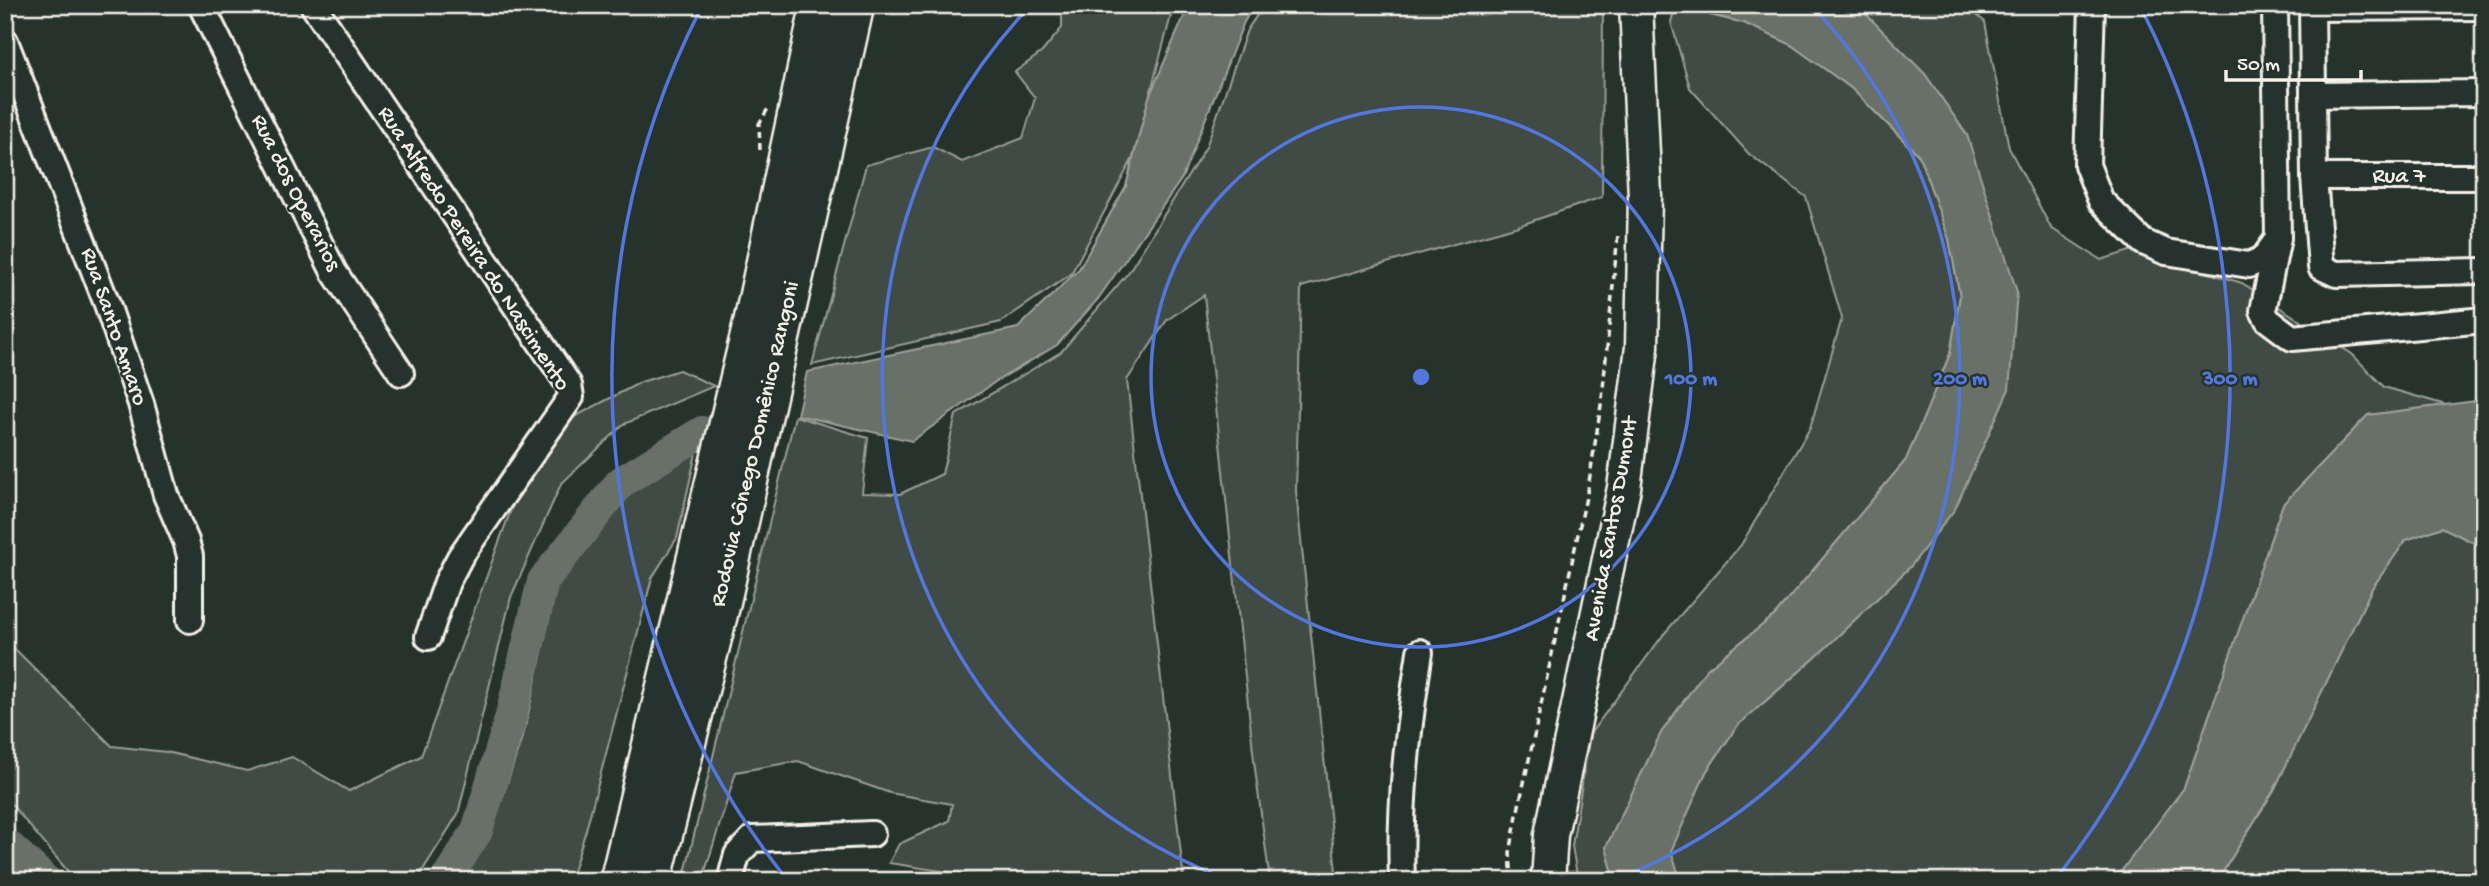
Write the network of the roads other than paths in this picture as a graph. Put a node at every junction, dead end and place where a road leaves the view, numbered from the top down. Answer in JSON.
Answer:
{"nodes":[{"id":1,"x":201,"y":5,"type":"edge"},
{"id":2,"x":313,"y":5,"type":"edge"},
{"id":3,"x":820,"y":5,"type":"edge"},
{"id":4,"x":855,"y":5,"type":"edge"},
{"id":5,"x":1636,"y":5,"type":"edge"},
{"id":6,"x":2092,"y":5,"type":"edge"},
{"id":7,"x":2275,"y":5,"type":"edge"},
{"id":8,"x":2484,"y":6,"type":"edge"},
{"id":9,"x":2312,"y":7,"type":"edge"},
{"id":10,"x":5,"y":41,"type":"edge"},
{"id":11,"x":2484,"y":93,"type":"edge"},
{"id":12,"x":2313,"y":95,"type":"junction"},
{"id":13,"x":2314,"y":177,"type":"junction"},
{"id":14,"x":2484,"y":177,"type":"edge"},
{"id":15,"x":2278,"y":239,"type":"junction"},
{"id":16,"x":2484,"y":271,"type":"edge"},
{"id":17,"x":2484,"y":320,"type":"edge"},
{"id":18,"x":768,"y":325,"type":"junction"},
{"id":19,"x":401,"y":373,"type":"dead end"},
{"id":20,"x":704,"y":599,"type":"junction"},
{"id":21,"x":190,"y":620,"type":"dead end"},
{"id":22,"x":428,"y":638,"type":"dead end"},
{"id":23,"x":1420,"y":652,"type":"dead end"},
{"id":24,"x":872,"y":834,"type":"dead end"},
{"id":25,"x":619,"y":881,"type":"edge"},
{"id":26,"x":652,"y":881,"type":"edge"},
{"id":27,"x":730,"y":881,"type":"edge"},
{"id":28,"x":1402,"y":881,"type":"edge"},
{"id":29,"x":1549,"y":881,"type":"edge"}],
"edges":[{"from":1,"to":19,"type":"street","name":"Rua dos Operarios"},
{"from":2,"to":22,"type":"street","name":"Rua Alfredo Pereira do Nascimento"},
{"from":3,"to":18,"type":"highway","name":"Rodovia Cônego Domênico Rangoni"},
{"from":4,"to":18,"type":"highway","name":"Rodovia Cônego Domênico Rangoni"},
{"from":5,"to":29,"type":"main road","name":"Avenida Santos Dumont"},
{"from":6,"to":15,"type":"street"},
{"from":7,"to":15,"type":"street"},
{"from":8,"to":9,"type":"street"},
{"from":9,"to":12,"type":"street"},
{"from":10,"to":21,"type":"street","name":"Rua Santo Amaro"},
{"from":11,"to":12,"type":"street"},
{"from":12,"to":13,"type":"street"},
{"from":13,"to":14,"type":"street","name":"Rua 7"},
{"from":13,"to":16,"type":"street"},
{"from":15,"to":17,"type":"street"},
{"from":18,"to":20,"type":"highway","name":"Rodovia Cônego Domênico Rangoni"},
{"from":20,"to":25,"type":"highway","name":"Rodovia Cônego Domênico Rangoni"},
{"from":20,"to":26,"type":"highway","name":"Rodovia Cônego Domênico Rangoni"},
{"from":23,"to":28,"type":"street"},
{"from":24,"to":27,"type":"street"}]}
